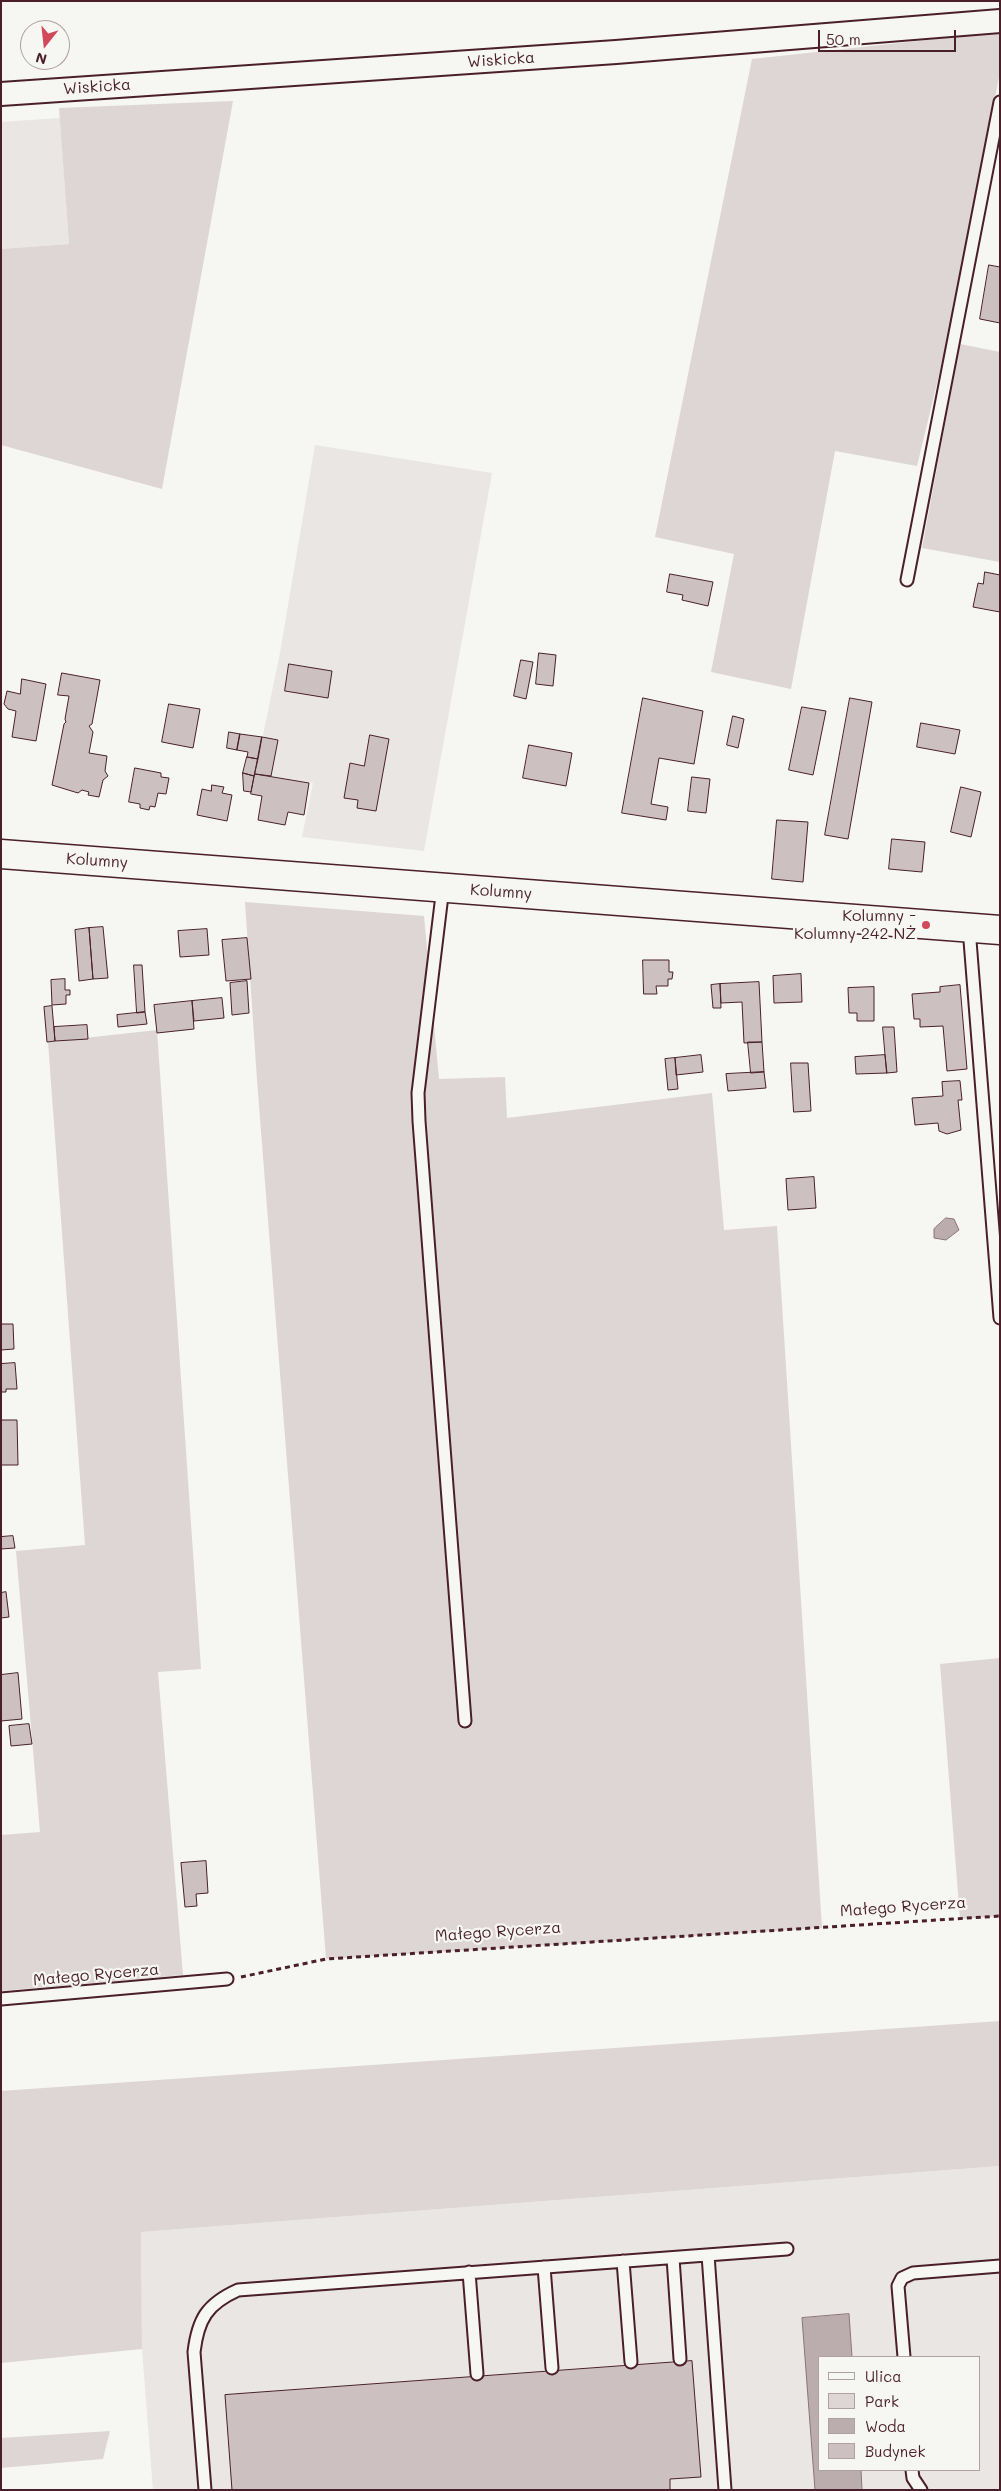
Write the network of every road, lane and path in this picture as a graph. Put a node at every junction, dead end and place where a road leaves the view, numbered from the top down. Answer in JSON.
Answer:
{"nodes":[{"id":1,"x":1000,"y":21,"type":"edge"},
{"id":2,"x":1,"y":94,"type":"edge"},
{"id":3,"x":1000,"y":102,"type":"edge"},
{"id":4,"x":907,"y":580,"type":"dead end"},
{"id":5,"x":1,"y":854,"type":"edge"},
{"id":6,"x":443,"y":887,"type":"junction"},
{"id":7,"x":969,"y":928,"type":"junction"},
{"id":8,"x":1000,"y":930,"type":"edge"},
{"id":9,"x":1000,"y":1318,"type":"edge"},
{"id":10,"x":465,"y":1721,"type":"dead end"},
{"id":11,"x":1000,"y":1916,"type":"edge"},
{"id":12,"x":227,"y":1980,"type":"joint"},
{"id":13,"x":1,"y":1999,"type":"edge"},
{"id":14,"x":787,"y":2249,"type":"dead end"},
{"id":15,"x":708,"y":2255,"type":"junction"},
{"id":16,"x":673,"y":2258,"type":"junction"},
{"id":17,"x":623,"y":2261,"type":"junction"},
{"id":18,"x":1000,"y":2266,"type":"edge"},
{"id":19,"x":544,"y":2267,"type":"junction"},
{"id":20,"x":469,"y":2272,"type":"junction"},
{"id":21,"x":904,"y":2356,"type":"edge"},
{"id":22,"x":680,"y":2358,"type":"dead end"},
{"id":23,"x":631,"y":2362,"type":"dead end"},
{"id":24,"x":552,"y":2368,"type":"dead end"},
{"id":25,"x":477,"y":2374,"type":"dead end"},
{"id":26,"x":912,"y":2471,"type":"edge"},
{"id":27,"x":204,"y":2490,"type":"edge"},
{"id":28,"x":725,"y":2490,"type":"edge"},
{"id":29,"x":921,"y":2490,"type":"edge"}],
"edges":[{"from":1,"to":2,"type":"street","name":"Wiskicka"},
{"from":3,"to":4,"type":"lane"},
{"from":5,"to":6,"type":"street","name":"Kolumny"},
{"from":6,"to":7,"type":"street","name":"Kolumny"},
{"from":6,"to":10,"type":"lane"},
{"from":7,"to":8,"type":"street","name":"Kolumny"},
{"from":7,"to":9,"type":"lane"},
{"from":11,"to":12,"type":"path","name":"Małego Rycerza"},
{"from":12,"to":13,"type":"lane","name":"Małego Rycerza"},
{"from":14,"to":15,"type":"lane"},
{"from":15,"to":16,"type":"lane"},
{"from":15,"to":28,"type":"lane"},
{"from":16,"to":17,"type":"lane"},
{"from":16,"to":22,"type":"lane"},
{"from":17,"to":19,"type":"lane"},
{"from":17,"to":23,"type":"lane"},
{"from":18,"to":21,"type":"lane"},
{"from":19,"to":20,"type":"lane"},
{"from":19,"to":24,"type":"lane"},
{"from":20,"to":25,"type":"lane"},
{"from":20,"to":27,"type":"lane"},
{"from":26,"to":29,"type":"lane"}]}
